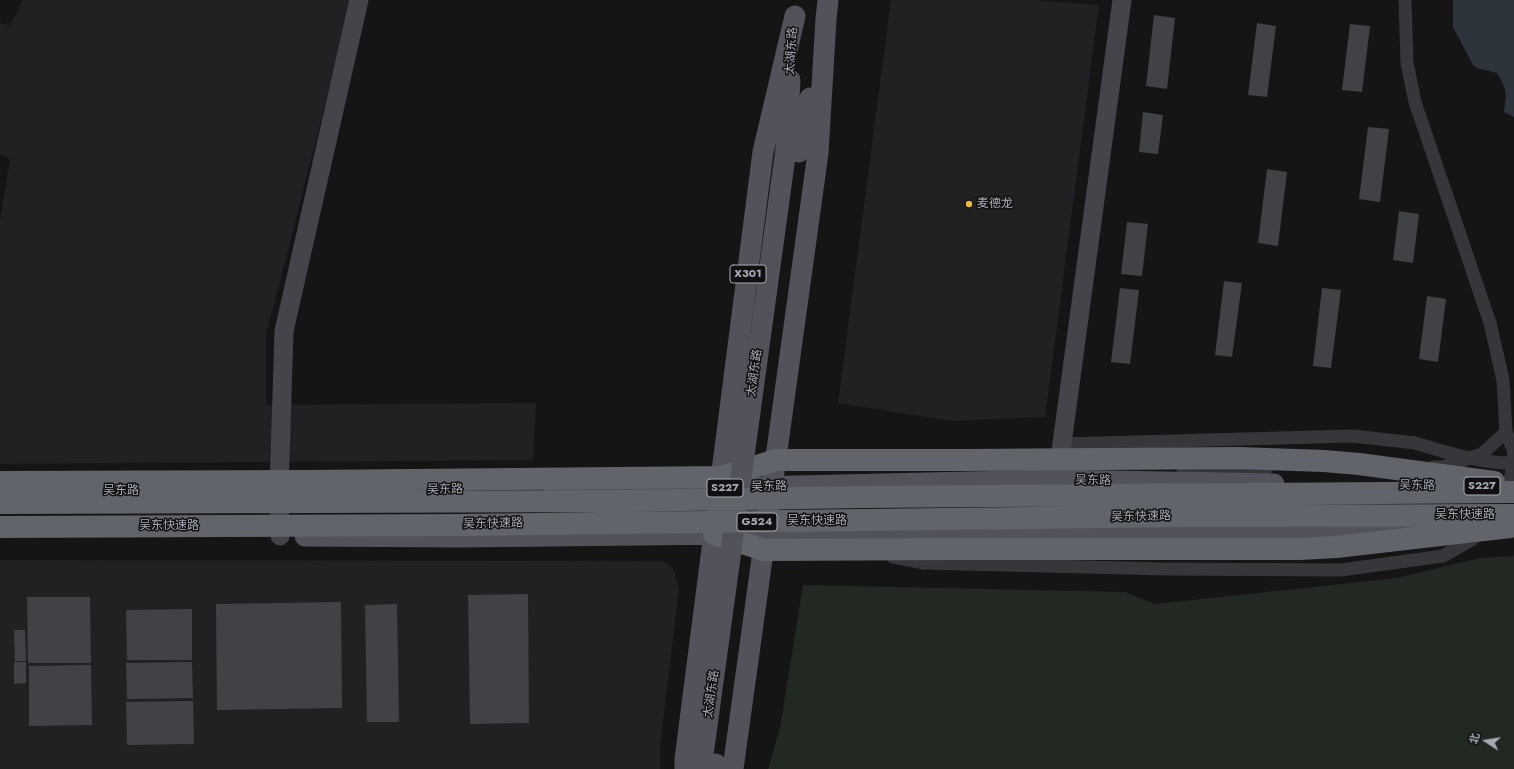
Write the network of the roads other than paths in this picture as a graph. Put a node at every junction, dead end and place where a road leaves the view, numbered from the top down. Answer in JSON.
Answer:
{"nodes":[{"id":1,"x":359,"y":0,"type":"edge"},
{"id":2,"x":1122,"y":0,"type":"edge"},
{"id":3,"x":1405,"y":0,"type":"edge"},
{"id":4,"x":796,"y":8,"type":"edge"},
{"id":5,"x":827,"y":9,"type":"edge"},
{"id":6,"x":792,"y":151,"type":"junction"},
{"id":7,"x":1506,"y":432,"type":"junction"},
{"id":8,"x":1062,"y":444,"type":"junction"},
{"id":9,"x":776,"y":460,"type":"junction"},
{"id":10,"x":1514,"y":463,"type":"edge"},
{"id":11,"x":1057,"y":480,"type":"junction"},
{"id":12,"x":0,"y":482,"type":"edge"},
{"id":13,"x":721,"y":482,"type":"junction"},
{"id":14,"x":1514,"y":486,"type":"edge"},
{"id":15,"x":772,"y":487,"type":"junction"},
{"id":16,"x":0,"y":491,"type":"edge"},
{"id":17,"x":278,"y":491,"type":"junction"},
{"id":18,"x":1514,"y":492,"type":"edge"},
{"id":19,"x":0,"y":503,"type":"edge"},
{"id":20,"x":1514,"y":515,"type":"edge"},
{"id":21,"x":1514,"y":526,"type":"edge"},
{"id":22,"x":0,"y":527,"type":"edge"},
{"id":23,"x":714,"y":534,"type":"junction"},
{"id":24,"x":0,"y":536,"type":"edge"},
{"id":25,"x":280,"y":536,"type":"junction"},
{"id":26,"x":764,"y":542,"type":"junction"},
{"id":27,"x":850,"y":550,"type":"junction"},
{"id":28,"x":685,"y":769,"type":"edge"},
{"id":29,"x":701,"y":769,"type":"edge"},
{"id":30,"x":715,"y":769,"type":"edge"},
{"id":31,"x":733,"y":769,"type":"edge"}],
"edges":[{"from":1,"to":17,"type":"street"},
{"from":2,"to":8,"type":"street"},
{"from":3,"to":7,"type":"street"},
{"from":4,"to":6,"type":"main road","name":"太湖东路"},
{"from":4,"to":13,"type":"main road","name":"太湖东路","number":"X301"},
{"from":5,"to":6,"type":"main road","name":"太湖东路"},
{"from":5,"to":9,"type":"main road","name":"太湖东路"},
{"from":6,"to":29,"type":"main road","name":"太湖东路","bridge":true},
{"from":6,"to":30,"type":"main road","name":"太湖东路","bridge":true},
{"from":7,"to":11,"type":"street"},
{"from":7,"to":27,"type":"street"},
{"from":8,"to":10,"type":"street","bridge":true},
{"from":8,"to":11,"type":"street"},
{"from":9,"to":13,"type":"highway"},
{"from":9,"to":14,"type":"highway","bridge":true},
{"from":9,"to":15,"type":"main road","name":"太湖东路"},
{"from":11,"to":14,"type":"main road","name":"吴东路","number":"S227"},
{"from":11,"to":15,"type":"main road","name":"吴东路","number":"S227"},
{"from":12,"to":13,"type":"highway","bridge":true},
{"from":13,"to":15,"type":"main road","name":"吴东路","number":"S227"},
{"from":13,"to":17,"type":"main road","name":"吴东路","number":"S227"},
{"from":13,"to":23,"type":"main road","name":"太湖东路","number":"X301"},
{"from":15,"to":26,"type":"main road","name":"太湖东路"},
{"from":16,"to":17,"type":"main road","name":"吴东路","number":"S227"},
{"from":17,"to":25,"type":"street"},
{"from":18,"to":19,"type":"highway","name":"吴东快速路","number":"G524","bridge":true},
{"from":20,"to":22,"type":"highway","name":"吴东快速路","number":"G524","bridge":true},
{"from":21,"to":26,"type":"main road","bridge":true},
{"from":21,"to":27,"type":"highway","bridge":true},
{"from":23,"to":25,"type":"main road"},
{"from":23,"to":26,"type":"highway"},
{"from":23,"to":28,"type":"main road","name":"太湖东路"},
{"from":24,"to":25,"type":"main road"},
{"from":26,"to":27,"type":"highway"},
{"from":26,"to":31,"type":"main road","name":"太湖东路"}]}
